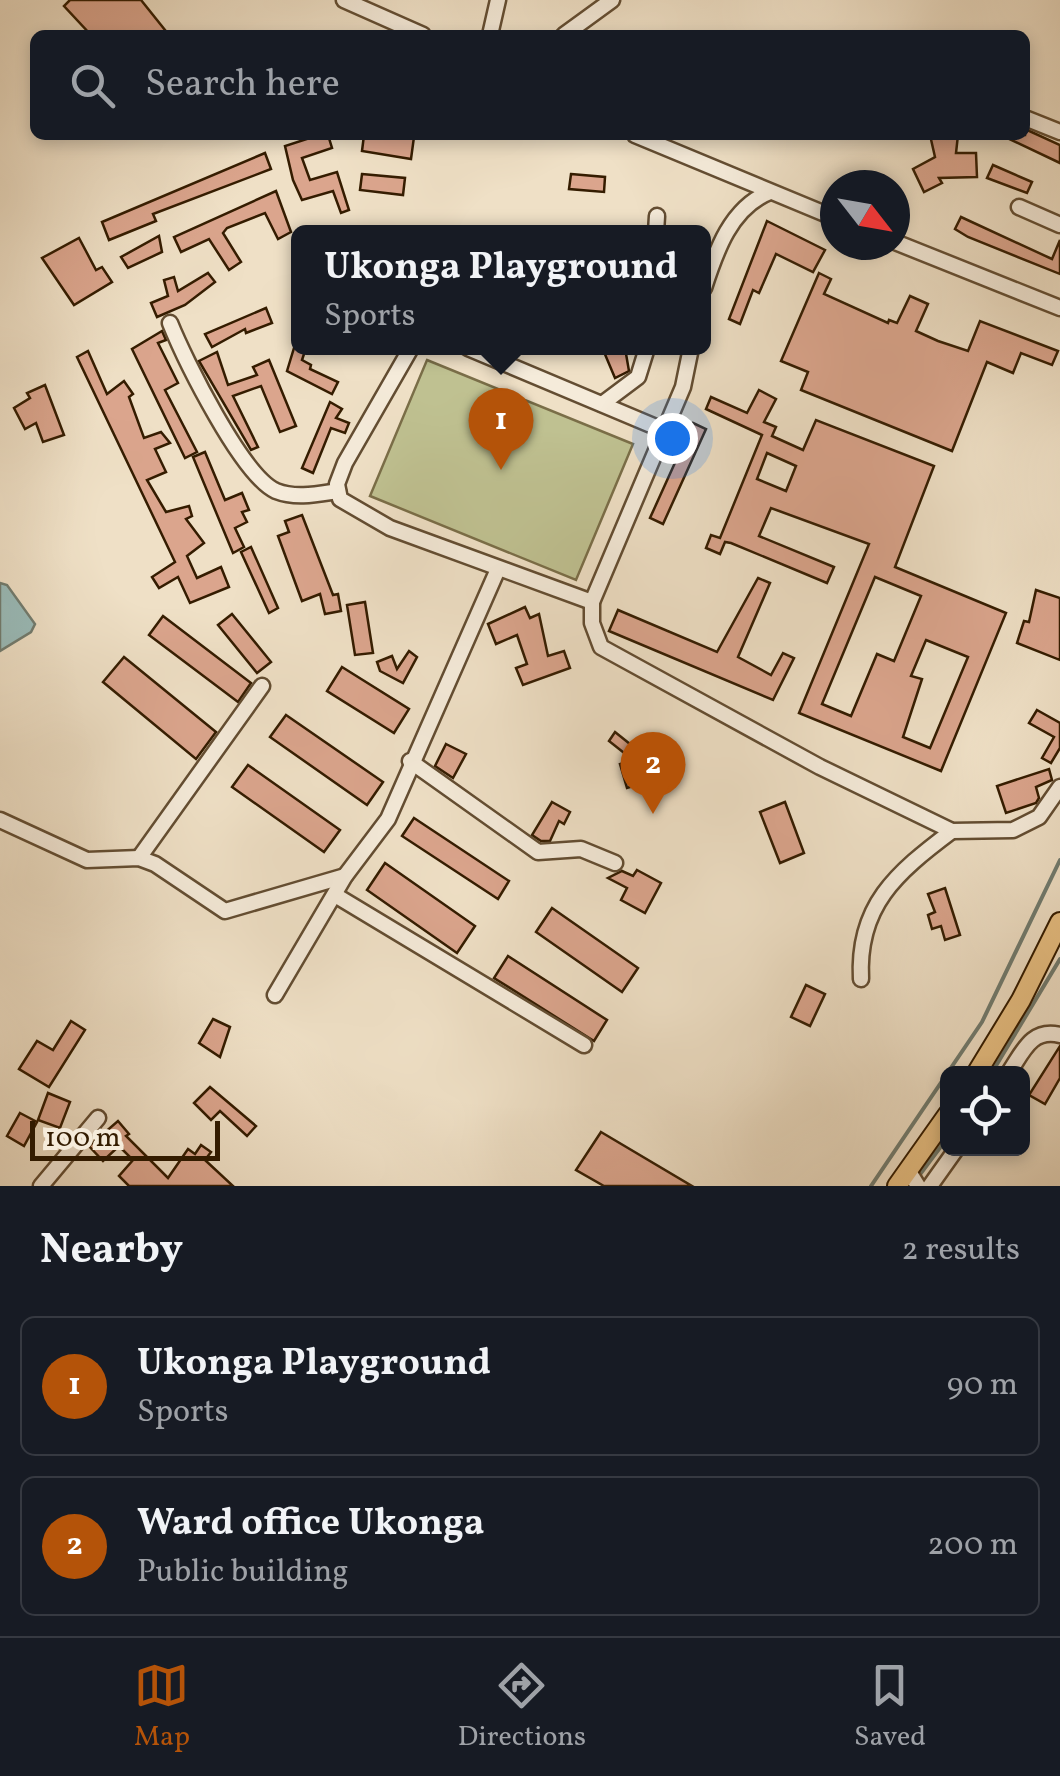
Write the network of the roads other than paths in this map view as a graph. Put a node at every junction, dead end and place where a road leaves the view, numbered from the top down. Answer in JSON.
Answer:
{"nodes":[{"id":1,"x":344,"y":0,"type":"edge"},
{"id":2,"x":498,"y":0,"type":"edge"},
{"id":3,"x":612,"y":0,"type":"edge"},
{"id":4,"x":411,"y":30,"type":"edge"},
{"id":5,"x":491,"y":30,"type":"edge"},
{"id":6,"x":571,"y":30,"type":"edge"},
{"id":7,"x":1030,"y":120,"type":"edge"},
{"id":8,"x":1060,"y":132,"type":"edge"},
{"id":9,"x":647,"y":140,"type":"edge"},
{"id":10,"x":770,"y":192,"type":"junction"},
{"id":11,"x":1019,"y":207,"type":"dead end"},
{"id":12,"x":820,"y":212,"type":"edge"},
{"id":13,"x":658,"y":216,"type":"dead end"},
{"id":14,"x":1060,"y":224,"type":"edge"},
{"id":15,"x":657,"y":225,"type":"edge"},
{"id":16,"x":910,"y":248,"type":"edge"},
{"id":17,"x":711,"y":266,"type":"edge"},
{"id":18,"x":1060,"y":308,"type":"edge"},
{"id":19,"x":170,"y":322,"type":"dead end"},
{"id":20,"x":407,"y":355,"type":"edge"},
{"id":21,"x":485,"y":355,"type":"edge"},
{"id":22,"x":645,"y":355,"type":"edge"},
{"id":23,"x":690,"y":355,"type":"edge"},
{"id":24,"x":602,"y":404,"type":"junction"},
{"id":25,"x":663,"y":430,"type":"junction"},
{"id":26,"x":338,"y":492,"type":"junction"},
{"id":27,"x":498,"y":569,"type":"junction"},
{"id":28,"x":592,"y":602,"type":"junction"},
{"id":29,"x":262,"y":686,"type":"dead end"},
{"id":30,"x":410,"y":761,"type":"junction"},
{"id":31,"x":1060,"y":786,"type":"edge"},
{"id":32,"x":0,"y":820,"type":"edge"},
{"id":33,"x":952,"y":832,"type":"junction"},
{"id":34,"x":139,"y":858,"type":"junction"},
{"id":35,"x":615,"y":864,"type":"dead end"},
{"id":36,"x":346,"y":876,"type":"junction"},
{"id":37,"x":335,"y":895,"type":"junction"},
{"id":38,"x":1060,"y":922,"type":"edge"},
{"id":39,"x":861,"y":979,"type":"dead end"},
{"id":40,"x":275,"y":995,"type":"dead end"},
{"id":41,"x":1060,"y":1035,"type":"edge"},
{"id":42,"x":584,"y":1044,"type":"dead end"},
{"id":43,"x":981,"y":1066,"type":"edge"},
{"id":44,"x":1013,"y":1066,"type":"edge"},
{"id":45,"x":98,"y":1118,"type":"dead end"},
{"id":46,"x":940,"y":1127,"type":"edge"},
{"id":47,"x":951,"y":1156,"type":"edge"},
{"id":48,"x":907,"y":1181,"type":"edge"},
{"id":49,"x":40,"y":1186,"type":"edge"},
{"id":50,"x":930,"y":1186,"type":"edge"}],
"edges":[{"from":1,"to":4,"type":"street"},
{"from":2,"to":5,"type":"street"},
{"from":3,"to":6,"type":"street"},
{"from":7,"to":8,"type":"street"},
{"from":9,"to":10,"type":"street"},
{"from":10,"to":12,"type":"street"},
{"from":10,"to":17,"type":"street"},
{"from":11,"to":14,"type":"street"},
{"from":13,"to":15,"type":"street"},
{"from":16,"to":18,"type":"street"},
{"from":19,"to":26,"type":"street"},
{"from":20,"to":26,"type":"street"},
{"from":21,"to":24,"type":"street"},
{"from":22,"to":24,"type":"street"},
{"from":23,"to":25,"type":"street"},
{"from":24,"to":25,"type":"street"},
{"from":25,"to":28,"type":"street"},
{"from":26,"to":27,"type":"street"},
{"from":27,"to":28,"type":"street"},
{"from":27,"to":30,"type":"street"},
{"from":28,"to":33,"type":"street"},
{"from":29,"to":34,"type":"street"},
{"from":30,"to":35,"type":"street"},
{"from":30,"to":36,"type":"street"},
{"from":31,"to":33,"type":"street"},
{"from":32,"to":34,"type":"street"},
{"from":33,"to":39,"type":"street"},
{"from":34,"to":36,"type":"street"},
{"from":36,"to":37,"type":"street"},
{"from":37,"to":40,"type":"street"},
{"from":37,"to":42,"type":"street"},
{"from":38,"to":43,"type":"main road"},
{"from":41,"to":44,"type":"street"},
{"from":45,"to":49,"type":"street"},
{"from":46,"to":48,"type":"main road"},
{"from":47,"to":50,"type":"street"}]}
